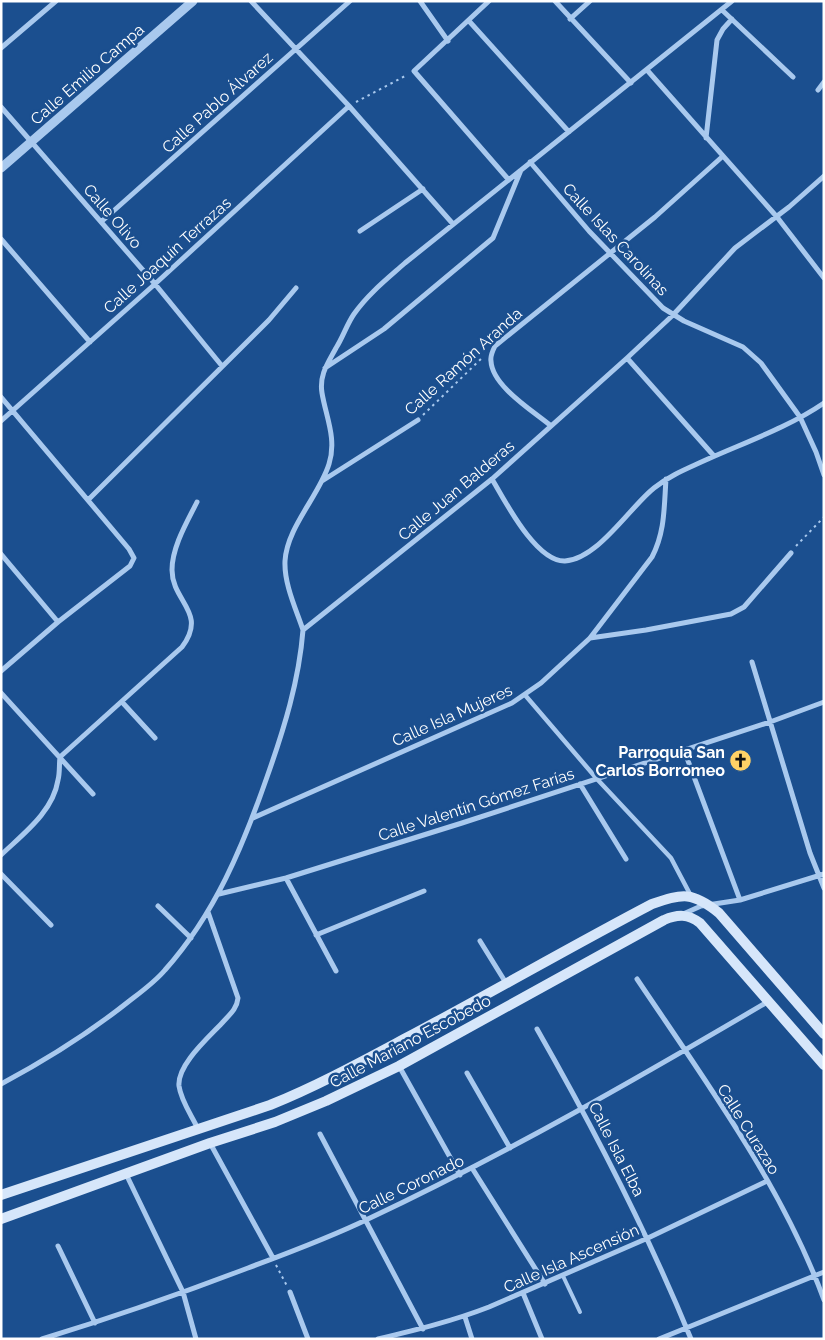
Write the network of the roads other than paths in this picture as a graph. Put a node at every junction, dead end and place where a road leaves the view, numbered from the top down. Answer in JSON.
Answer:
{"nodes":[{"id":1,"x":56,"y":1,"type":"edge"},
{"id":2,"x":193,"y":1,"type":"edge"},
{"id":3,"x":251,"y":1,"type":"edge"},
{"id":4,"x":350,"y":1,"type":"edge"},
{"id":5,"x":420,"y":1,"type":"edge"},
{"id":6,"x":489,"y":1,"type":"edge"},
{"id":7,"x":555,"y":1,"type":"edge"},
{"id":8,"x":590,"y":1,"type":"edge"},
{"id":9,"x":732,"y":1,"type":"edge"},
{"id":10,"x":722,"y":10,"type":"junction"},
{"id":11,"x":570,"y":19,"type":"junction"},
{"id":12,"x":732,"y":19,"type":"junction"},
{"id":13,"x":469,"y":21,"type":"junction"},
{"id":14,"x":448,"y":42,"type":"junction"},
{"id":15,"x":1,"y":48,"type":"edge"},
{"id":16,"x":296,"y":49,"type":"junction"},
{"id":17,"x":648,"y":70,"type":"junction"},
{"id":18,"x":793,"y":77,"type":"dead end"},
{"id":19,"x":824,"y":82,"type":"edge"},
{"id":20,"x":631,"y":83,"type":"junction"},
{"id":21,"x":818,"y":90,"type":"dead end"},
{"id":22,"x":349,"y":106,"type":"junction"},
{"id":23,"x":1,"y":107,"type":"edge"},
{"id":24,"x":569,"y":132,"type":"junction"},
{"id":25,"x":706,"y":138,"type":"junction"},
{"id":26,"x":32,"y":142,"type":"junction"},
{"id":27,"x":723,"y":156,"type":"junction"},
{"id":28,"x":530,"y":162,"type":"junction"},
{"id":29,"x":1,"y":168,"type":"edge"},
{"id":30,"x":521,"y":170,"type":"junction"},
{"id":31,"x":824,"y":176,"type":"edge"},
{"id":32,"x":508,"y":180,"type":"junction"},
{"id":33,"x":423,"y":189,"type":"junction"},
{"id":34,"x":777,"y":217,"type":"junction"},
{"id":35,"x":102,"y":222,"type":"junction"},
{"id":36,"x":453,"y":224,"type":"junction"},
{"id":37,"x":360,"y":231,"type":"dead end"},
{"id":38,"x":1,"y":240,"type":"edge"},
{"id":39,"x":610,"y":253,"type":"junction"},
{"id":40,"x":824,"y":278,"type":"edge"},
{"id":41,"x":155,"y":284,"type":"junction"},
{"id":42,"x":296,"y":288,"type":"dead end"},
{"id":43,"x":673,"y":315,"type":"junction"},
{"id":44,"x":90,"y":342,"type":"junction"},
{"id":45,"x":627,"y":358,"type":"junction"},
{"id":46,"x":222,"y":366,"type":"junction"},
{"id":47,"x":325,"y":368,"type":"junction"},
{"id":48,"x":1,"y":397,"type":"edge"},
{"id":49,"x":824,"y":404,"type":"edge"},
{"id":50,"x":816,"y":408,"type":"junction"},
{"id":51,"x":824,"y":409,"type":"edge"},
{"id":52,"x":13,"y":410,"type":"junction"},
{"id":53,"x":800,"y":418,"type":"junction"},
{"id":54,"x":418,"y":420,"type":"road end"},
{"id":55,"x":1,"y":421,"type":"edge"},
{"id":56,"x":551,"y":426,"type":"junction"},
{"id":57,"x":714,"y":456,"type":"junction"},
{"id":58,"x":824,"y":475,"type":"edge"},
{"id":59,"x":492,"y":479,"type":"junction"},
{"id":60,"x":666,"y":480,"type":"junction"},
{"id":61,"x":322,"y":481,"type":"junction"},
{"id":62,"x":88,"y":500,"type":"junction"},
{"id":63,"x":197,"y":502,"type":"dead end"},
{"id":64,"x":790,"y":553,"type":"road end"},
{"id":65,"x":1,"y":554,"type":"edge"},
{"id":66,"x":58,"y":622,"type":"junction"},
{"id":67,"x":303,"y":630,"type":"junction"},
{"id":68,"x":590,"y":638,"type":"junction"},
{"id":69,"x":752,"y":662,"type":"dead end"},
{"id":70,"x":1,"y":671,"type":"edge"},
{"id":71,"x":1,"y":693,"type":"edge"},
{"id":72,"x":525,"y":695,"type":"junction"},
{"id":73,"x":122,"y":702,"type":"junction"},
{"id":74,"x":824,"y":702,"type":"edge"},
{"id":75,"x":770,"y":722,"type":"junction"},
{"id":76,"x":155,"y":738,"type":"dead end"},
{"id":77,"x":684,"y":750,"type":"junction"},
{"id":78,"x":60,"y":757,"type":"junction"},
{"id":79,"x":597,"y":779,"type":"junction"},
{"id":80,"x":580,"y":784,"type":"junction"},
{"id":81,"x":93,"y":794,"type":"dead end"},
{"id":82,"x":253,"y":818,"type":"junction"},
{"id":83,"x":1,"y":855,"type":"edge"},
{"id":84,"x":626,"y":859,"type":"dead end"},
{"id":85,"x":1,"y":874,"type":"edge"},
{"id":86,"x":821,"y":875,"type":"edge"},
{"id":87,"x":286,"y":878,"type":"junction"},
{"id":88,"x":824,"y":888,"type":"edge"},
{"id":89,"x":424,"y":891,"type":"dead end"},
{"id":90,"x":219,"y":894,"type":"junction"},
{"id":91,"x":691,"y":896,"type":"junction"},
{"id":92,"x":740,"y":900,"type":"junction"},
{"id":93,"x":708,"y":904,"type":"junction"},
{"id":94,"x":158,"y":906,"type":"dead end"},
{"id":95,"x":208,"y":912,"type":"junction"},
{"id":96,"x":681,"y":915,"type":"junction"},
{"id":97,"x":51,"y":925,"type":"dead end"},
{"id":98,"x":316,"y":934,"type":"junction"},
{"id":99,"x":192,"y":938,"type":"junction"},
{"id":100,"x":480,"y":941,"type":"dead end"},
{"id":101,"x":336,"y":971,"type":"dead end"},
{"id":102,"x":637,"y":980,"type":"dead end"},
{"id":103,"x":507,"y":984,"type":"junction"},
{"id":104,"x":769,"y":1001,"type":"junction"},
{"id":105,"x":537,"y":1029,"type":"dead end"},
{"id":106,"x":824,"y":1034,"type":"edge"},
{"id":107,"x":685,"y":1050,"type":"junction"},
{"id":108,"x":824,"y":1065,"type":"edge"},
{"id":109,"x":399,"y":1066,"type":"junction"},
{"id":110,"x":467,"y":1073,"type":"dead end"},
{"id":111,"x":1,"y":1084,"type":"edge"},
{"id":112,"x":582,"y":1108,"type":"junction"},
{"id":113,"x":198,"y":1130,"type":"junction"},
{"id":114,"x":320,"y":1134,"type":"dead end"},
{"id":115,"x":210,"y":1144,"type":"junction"},
{"id":116,"x":510,"y":1148,"type":"junction"},
{"id":117,"x":472,"y":1168,"type":"junction"},
{"id":118,"x":126,"y":1174,"type":"junction"},
{"id":119,"x":460,"y":1175,"type":"junction"},
{"id":120,"x":767,"y":1181,"type":"junction"},
{"id":121,"x":1,"y":1195,"type":"edge"},
{"id":122,"x":1,"y":1219,"type":"edge"},
{"id":123,"x":366,"y":1220,"type":"junction"},
{"id":124,"x":648,"y":1238,"type":"junction"},
{"id":125,"x":58,"y":1246,"type":"dead end"},
{"id":126,"x":273,"y":1258,"type":"junction"},
{"id":127,"x":824,"y":1272,"type":"edge"},
{"id":128,"x":815,"y":1275,"type":"junction"},
{"id":129,"x":563,"y":1276,"type":"junction"},
{"id":130,"x":545,"y":1284,"type":"junction"},
{"id":131,"x":183,"y":1292,"type":"junction"},
{"id":132,"x":290,"y":1292,"type":"road end"},
{"id":133,"x":523,"y":1293,"type":"junction"},
{"id":134,"x":824,"y":1300,"type":"edge"},
{"id":135,"x":580,"y":1312,"type":"dead end"},
{"id":136,"x":465,"y":1316,"type":"junction"},
{"id":137,"x":94,"y":1323,"type":"junction"},
{"id":138,"x":423,"y":1328,"type":"junction"},
{"id":139,"x":686,"y":1328,"type":"junction"},
{"id":140,"x":42,"y":1339,"type":"edge"},
{"id":141,"x":196,"y":1339,"type":"edge"},
{"id":142,"x":308,"y":1339,"type":"edge"},
{"id":143,"x":378,"y":1339,"type":"edge"},
{"id":144,"x":472,"y":1339,"type":"edge"},
{"id":145,"x":542,"y":1339,"type":"edge"},
{"id":146,"x":659,"y":1339,"type":"edge"},
{"id":147,"x":691,"y":1339,"type":"edge"}],
"edges":[{"from":1,"to":15,"type":"street"},
{"from":2,"to":26,"type":"street","name":"Calle Emilio Campa"},
{"from":3,"to":16,"type":"street"},
{"from":4,"to":16,"type":"street","name":"Calle Pablo Álvarez"},
{"from":5,"to":14,"type":"street"},
{"from":6,"to":13,"type":"street"},
{"from":7,"to":11,"type":"street"},
{"from":8,"to":11,"type":"street"},
{"from":9,"to":10,"type":"street"},
{"from":10,"to":12,"type":"street"},
{"from":10,"to":17,"type":"street"},
{"from":11,"to":20,"type":"street"},
{"from":12,"to":18,"type":"street"},
{"from":12,"to":25,"type":"street"},
{"from":13,"to":14,"type":"street"},
{"from":13,"to":24,"type":"street"},
{"from":14,"to":32,"type":"street"},
{"from":16,"to":22,"type":"street"},
{"from":16,"to":35,"type":"street","name":"Calle Pablo Álvarez"},
{"from":17,"to":20,"type":"street"},
{"from":17,"to":25,"type":"street"},
{"from":19,"to":21,"type":"street"},
{"from":20,"to":24,"type":"street"},
{"from":22,"to":33,"type":"street"},
{"from":22,"to":41,"type":"street","name":"Calle Joaquín Terrazas"},
{"from":23,"to":26,"type":"street","name":"Calle Olivo"},
{"from":24,"to":28,"type":"street"},
{"from":25,"to":27,"type":"street"},
{"from":26,"to":29,"type":"street","name":"Calle Emilio Campa"},
{"from":26,"to":35,"type":"street","name":"Calle Olivo"},
{"from":27,"to":34,"type":"street"},
{"from":27,"to":39,"type":"street","name":"Calle Ramón Aranda"},
{"from":28,"to":30,"type":"street"},
{"from":28,"to":39,"type":"street","name":"Calle Islas Carolinas"},
{"from":30,"to":32,"type":"street"},
{"from":30,"to":47,"type":"street"},
{"from":31,"to":34,"type":"street","name":"Calle Juan Balderas"},
{"from":32,"to":36,"type":"street"},
{"from":33,"to":36,"type":"street"},
{"from":33,"to":37,"type":"street"},
{"from":34,"to":40,"type":"street"},
{"from":34,"to":43,"type":"street","name":"Calle Juan Balderas"},
{"from":35,"to":41,"type":"street","name":"Calle Olivo"},
{"from":36,"to":47,"type":"street"},
{"from":38,"to":44,"type":"street"},
{"from":39,"to":43,"type":"street","name":"Calle Islas Carolinas"},
{"from":39,"to":56,"type":"street","name":"Calle Ramón Aranda"},
{"from":41,"to":44,"type":"street","name":"Calle Joaquín Terrazas"},
{"from":41,"to":46,"type":"street","name":"Calle Olivo"},
{"from":42,"to":46,"type":"street"},
{"from":43,"to":45,"type":"street","name":"Calle Juan Balderas"},
{"from":43,"to":53,"type":"street","name":"Calle Islas Carolinas"},
{"from":44,"to":52,"type":"street","name":"Calle Joaquín Terrazas"},
{"from":45,"to":56,"type":"street","name":"Calle Juan Balderas"},
{"from":45,"to":57,"type":"street"},
{"from":46,"to":62,"type":"street"},
{"from":47,"to":61,"type":"street"},
{"from":48,"to":52,"type":"street"},
{"from":49,"to":50,"type":"street"},
{"from":50,"to":51,"type":"street"},
{"from":50,"to":53,"type":"street"},
{"from":52,"to":55,"type":"street","name":"Calle Joaquín Terrazas"},
{"from":52,"to":62,"type":"street"},
{"from":53,"to":57,"type":"street"},
{"from":53,"to":58,"type":"street","name":"Calle Islas Carolinas"},
{"from":54,"to":61,"type":"street","name":"Calle Ramón Aranda"},
{"from":56,"to":59,"type":"street","name":"Calle Juan Balderas"},
{"from":57,"to":60,"type":"street"},
{"from":59,"to":60,"type":"street"},
{"from":59,"to":67,"type":"street","name":"Calle Juan Balderas"},
{"from":60,"to":68,"type":"street","name":"Calle Isla Mujeres"},
{"from":61,"to":67,"type":"street"},
{"from":62,"to":66,"type":"street"},
{"from":63,"to":73,"type":"street"},
{"from":64,"to":68,"type":"street"},
{"from":65,"to":66,"type":"street"},
{"from":66,"to":70,"type":"street"},
{"from":67,"to":82,"type":"street"},
{"from":68,"to":72,"type":"street","name":"Calle Isla Mujeres"},
{"from":69,"to":75,"type":"street"},
{"from":71,"to":78,"type":"street"},
{"from":72,"to":79,"type":"street"},
{"from":72,"to":82,"type":"street","name":"Calle Isla Mujeres"},
{"from":73,"to":76,"type":"street"},
{"from":73,"to":78,"type":"street"},
{"from":74,"to":75,"type":"street","name":"Calle Valentín Gómez Farías"},
{"from":75,"to":77,"type":"street","name":"Calle Valentín Gómez Farías"},
{"from":75,"to":86,"type":"street"},
{"from":77,"to":79,"type":"street","name":"Calle Valentín Gómez Farías"},
{"from":77,"to":92,"type":"street"},
{"from":78,"to":81,"type":"street"},
{"from":78,"to":83,"type":"street"},
{"from":79,"to":80,"type":"street","name":"Calle Valentín Gómez Farías"},
{"from":79,"to":91,"type":"street"},
{"from":80,"to":84,"type":"street"},
{"from":80,"to":87,"type":"street","name":"Calle Valentín Gómez Farías"},
{"from":82,"to":90,"type":"street"},
{"from":85,"to":97,"type":"street"},
{"from":86,"to":88,"type":"street"},
{"from":86,"to":92,"type":"street","name":"Calle Mariano Escobedo"},
{"from":87,"to":90,"type":"street","name":"Calle Valentín Gómez Farías"},
{"from":87,"to":98,"type":"street"},
{"from":89,"to":98,"type":"street"},
{"from":90,"to":95,"type":"street"},
{"from":91,"to":93,"type":"main road"},
{"from":91,"to":103,"type":"main road","name":"Calle Mariano Escobedo"},
{"from":92,"to":93,"type":"street","name":"Calle Mariano Escobedo"},
{"from":93,"to":96,"type":"street","name":"Calle Mariano Escobedo"},
{"from":93,"to":106,"type":"main road"},
{"from":94,"to":99,"type":"street"},
{"from":95,"to":99,"type":"street"},
{"from":95,"to":113,"type":"street"},
{"from":96,"to":104,"type":"main road"},
{"from":96,"to":109,"type":"main road","name":"Calle Mariano Escobedo"},
{"from":98,"to":101,"type":"street"},
{"from":99,"to":111,"type":"street"},
{"from":100,"to":103,"type":"street"},
{"from":102,"to":107,"type":"street","name":"Calle Curazao"},
{"from":103,"to":113,"type":"main road","name":"Calle Mariano Escobedo"},
{"from":104,"to":107,"type":"street","name":"Calle Coronado"},
{"from":104,"to":108,"type":"main road"},
{"from":105,"to":112,"type":"street","name":"Calle Isla Elba"},
{"from":107,"to":112,"type":"street","name":"Calle Coronado"},
{"from":107,"to":120,"type":"street","name":"Calle Curazao"},
{"from":109,"to":115,"type":"main road","name":"Calle Mariano Escobedo"},
{"from":109,"to":119,"type":"street"},
{"from":110,"to":116,"type":"street"},
{"from":112,"to":116,"type":"street","name":"Calle Coronado"},
{"from":112,"to":124,"type":"street","name":"Calle Isla Elba"},
{"from":113,"to":121,"type":"main road","name":"Calle Mariano Escobedo"},
{"from":114,"to":123,"type":"street"},
{"from":115,"to":118,"type":"main road","name":"Calle Mariano Escobedo"},
{"from":115,"to":126,"type":"street"},
{"from":116,"to":117,"type":"street","name":"Calle Coronado"},
{"from":117,"to":119,"type":"street","name":"Calle Coronado"},
{"from":117,"to":130,"type":"street"},
{"from":118,"to":122,"type":"main road","name":"Calle Mariano Escobedo"},
{"from":118,"to":131,"type":"street"},
{"from":119,"to":123,"type":"street","name":"Calle Coronado"},
{"from":120,"to":124,"type":"street","name":"Calle Isla Ascensión"},
{"from":120,"to":128,"type":"street","name":"Calle Curazao"},
{"from":123,"to":126,"type":"street","name":"Calle Coronado"},
{"from":123,"to":138,"type":"street"},
{"from":124,"to":129,"type":"street","name":"Calle Isla Ascensión"},
{"from":124,"to":139,"type":"street","name":"Calle Isla Elba"},
{"from":125,"to":137,"type":"street"},
{"from":126,"to":131,"type":"street","name":"Calle Coronado"},
{"from":127,"to":128,"type":"street"},
{"from":128,"to":134,"type":"street","name":"Calle Curazao"},
{"from":128,"to":139,"type":"street"},
{"from":129,"to":130,"type":"street","name":"Calle Isla Ascensión"},
{"from":129,"to":135,"type":"lane"},
{"from":130,"to":133,"type":"street","name":"Calle Isla Ascensión"},
{"from":131,"to":137,"type":"street","name":"Calle Coronado"},
{"from":131,"to":141,"type":"street"},
{"from":132,"to":142,"type":"street"},
{"from":133,"to":136,"type":"street","name":"Calle Isla Ascensión"},
{"from":133,"to":145,"type":"street"},
{"from":136,"to":138,"type":"street","name":"Calle Isla Ascensión"},
{"from":136,"to":144,"type":"street"},
{"from":137,"to":140,"type":"street","name":"Calle Coronado"},
{"from":138,"to":143,"type":"street","name":"Calle Isla Ascensión"},
{"from":139,"to":146,"type":"street"},
{"from":139,"to":147,"type":"street","name":"Calle Isla Elba"}]}
